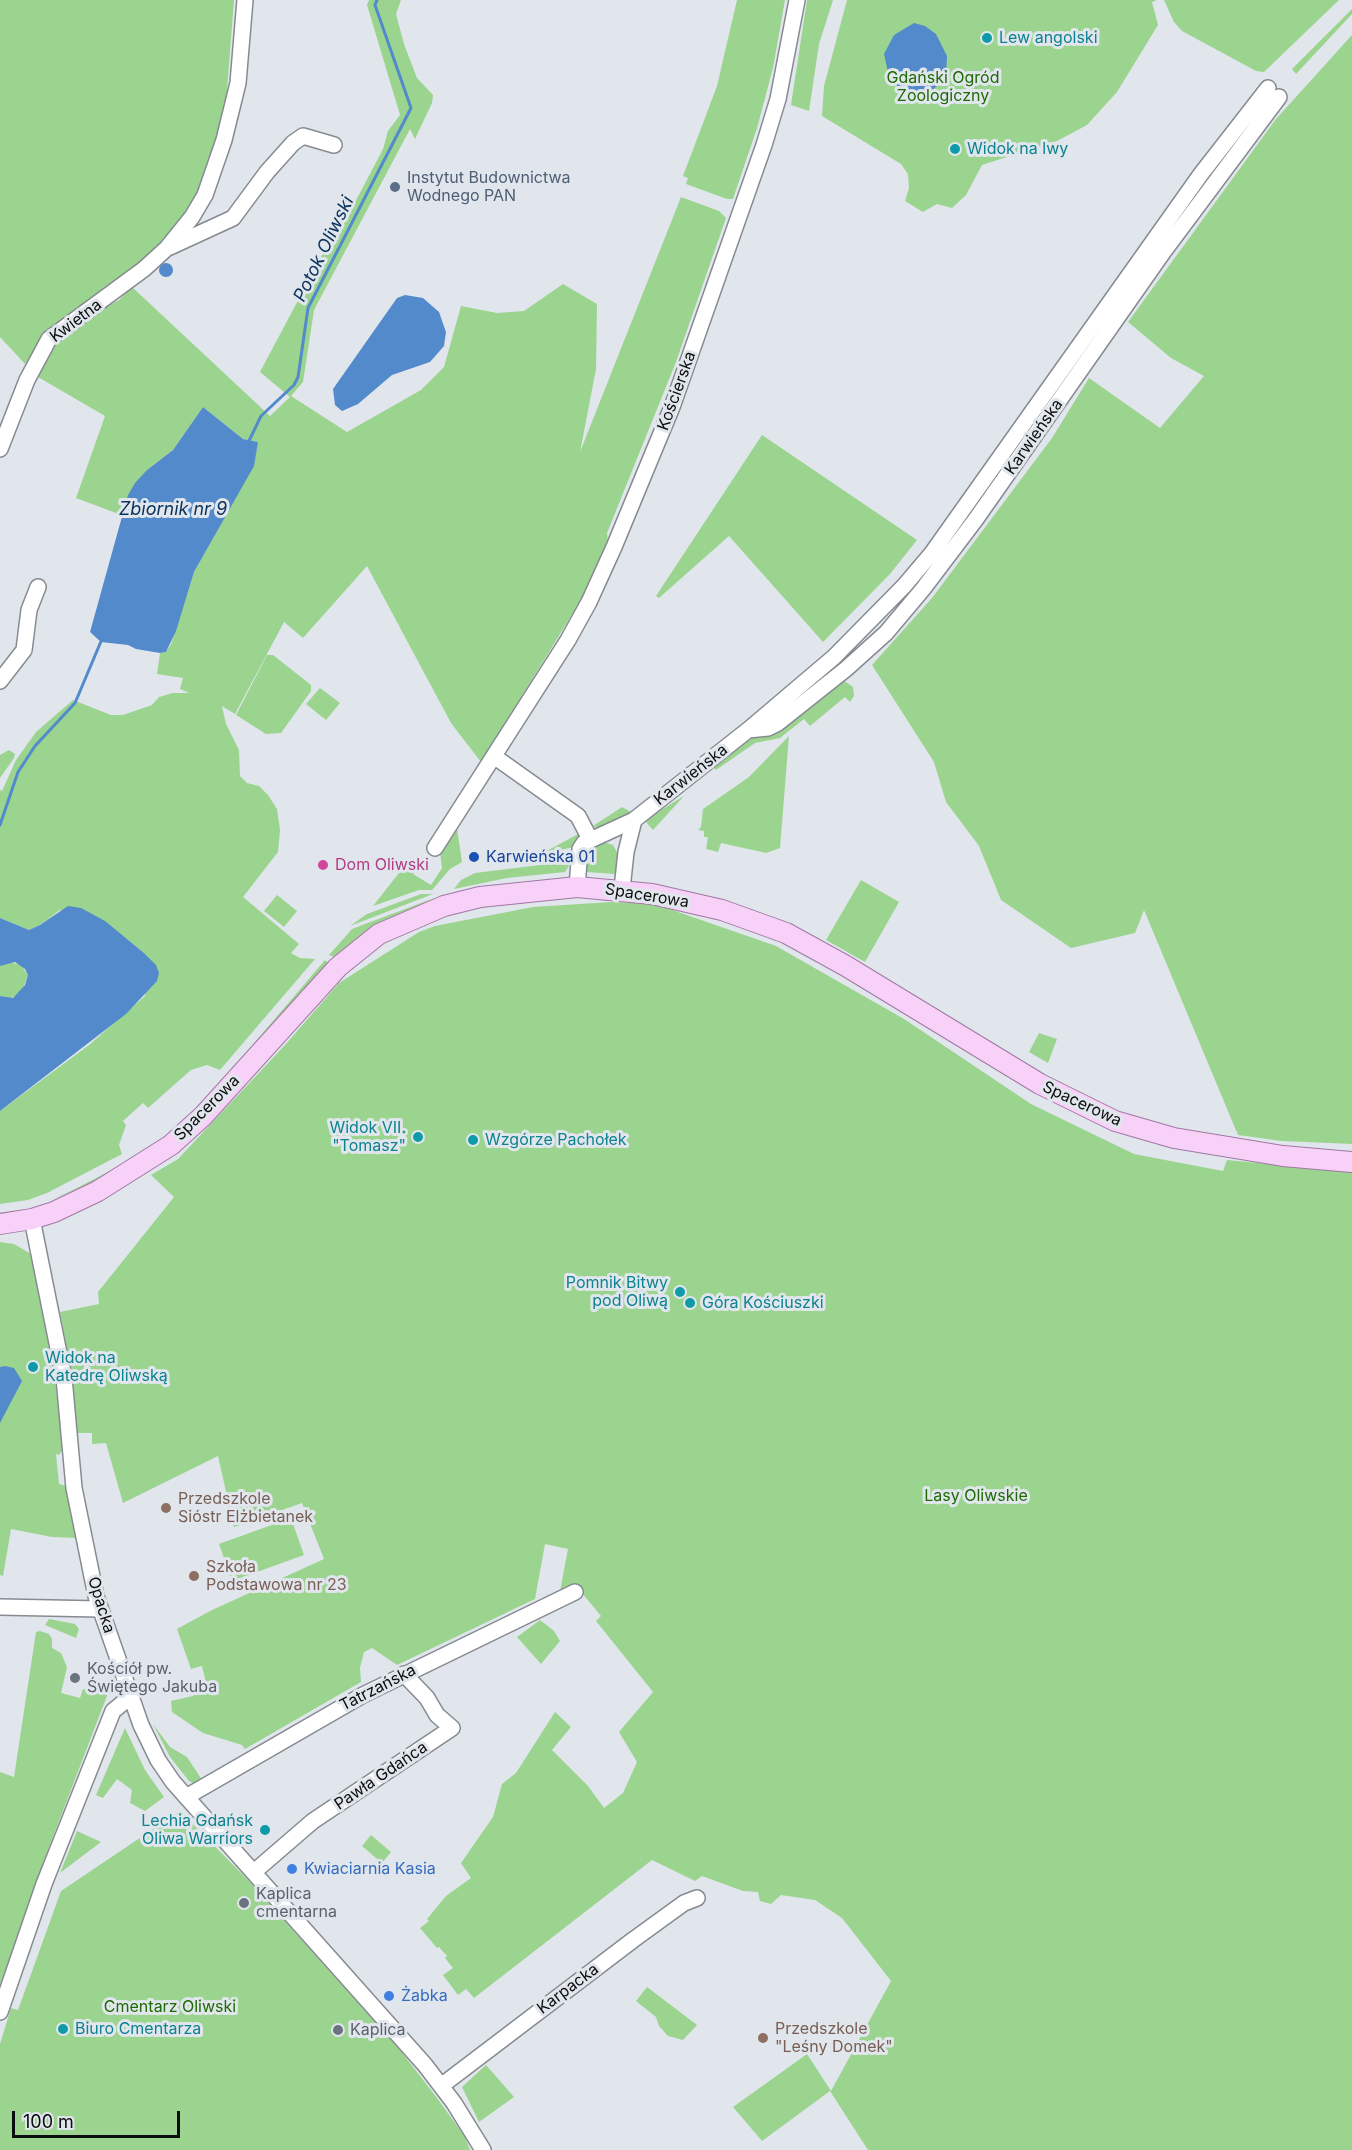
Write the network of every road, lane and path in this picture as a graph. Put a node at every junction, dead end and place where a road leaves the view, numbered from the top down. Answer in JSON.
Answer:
{"nodes":[{"id":1,"x":245,"y":0,"type":"edge"},
{"id":2,"x":797,"y":0,"type":"edge"},
{"id":3,"x":1273,"y":93,"type":"dead end"},
{"id":4,"x":334,"y":145,"type":"dead end"},
{"id":5,"x":167,"y":248,"type":"junction"},
{"id":6,"x":0,"y":449,"type":"edge"},
{"id":7,"x":38,"y":587,"type":"dead end"},
{"id":8,"x":0,"y":681,"type":"edge"},
{"id":9,"x":495,"y":757,"type":"junction"},
{"id":10,"x":634,"y":820,"type":"junction"},
{"id":11,"x":608,"y":833,"type":"junction"},
{"id":12,"x":590,"y":839,"type":"junction"},
{"id":13,"x":435,"y":848,"type":"dead end"},
{"id":14,"x":626,"y":852,"type":"junction"},
{"id":15,"x":577,"y":887,"type":"junction"},
{"id":16,"x":622,"y":889,"type":"junction"},
{"id":17,"x":1352,"y":1162,"type":"edge"},
{"id":18,"x":51,"y":1213,"type":"junction"},
{"id":19,"x":32,"y":1219,"type":"junction"},
{"id":20,"x":0,"y":1224,"type":"edge"},
{"id":21,"x":37,"y":1243,"type":"junction"},
{"id":22,"x":576,"y":1592,"type":"dead end"},
{"id":23,"x":0,"y":1607,"type":"edge"},
{"id":24,"x":100,"y":1610,"type":"junction"},
{"id":25,"x":404,"y":1674,"type":"junction"},
{"id":26,"x":130,"y":1696,"type":"junction"},
{"id":27,"x":186,"y":1797,"type":"junction"},
{"id":28,"x":255,"y":1871,"type":"junction"},
{"id":29,"x":697,"y":1898,"type":"dead end"},
{"id":30,"x":0,"y":2012,"type":"edge"},
{"id":31,"x":441,"y":2086,"type":"junction"},
{"id":32,"x":483,"y":2150,"type":"edge"}],
"edges":[{"from":1,"to":5,"type":"street","name":"Kwietna"},
{"from":2,"to":9,"type":"street","name":"Kościerska"},
{"from":3,"to":10,"type":"street","name":"Karwieńska"},
{"from":4,"to":5,"type":"street","name":"Kwietna"},
{"from":5,"to":6,"type":"street","name":"Kwietna"},
{"from":7,"to":8,"type":"street"},
{"from":9,"to":12,"type":"street"},
{"from":9,"to":13,"type":"street","name":"Kościerska"},
{"from":10,"to":11,"type":"street","name":"Karwieńska"},
{"from":10,"to":14,"type":"street"},
{"from":11,"to":12,"type":"street","name":"Karwieńska"},
{"from":11,"to":14,"type":"street"},
{"from":12,"to":15,"type":"street"},
{"from":14,"to":16,"type":"street"},
{"from":15,"to":16,"type":"main road","name":"Spacerowa"},
{"from":15,"to":18,"type":"main road","name":"Spacerowa"},
{"from":16,"to":17,"type":"main road","name":"Spacerowa"},
{"from":18,"to":19,"type":"main road","name":"Spacerowa"},
{"from":18,"to":21,"type":"street"},
{"from":19,"to":20,"type":"main road","name":"Spacerowa"},
{"from":19,"to":21,"type":"street","name":"Opacka"},
{"from":21,"to":24,"type":"street","name":"Opacka"},
{"from":22,"to":25,"type":"street","name":"Tatrzańska"},
{"from":23,"to":24,"type":"street"},
{"from":24,"to":26,"type":"street","name":"Opacka"},
{"from":25,"to":27,"type":"street","name":"Tatrzańska"},
{"from":25,"to":28,"type":"street","name":"Pawła Gdańca"},
{"from":26,"to":27,"type":"street","name":"Opacka"},
{"from":26,"to":30,"type":"street"},
{"from":27,"to":28,"type":"street","name":"Opacka"},
{"from":28,"to":31,"type":"street","name":"Opacka"},
{"from":29,"to":31,"type":"street","name":"Karpacka"},
{"from":31,"to":32,"type":"street","name":"Opacka"}]}
